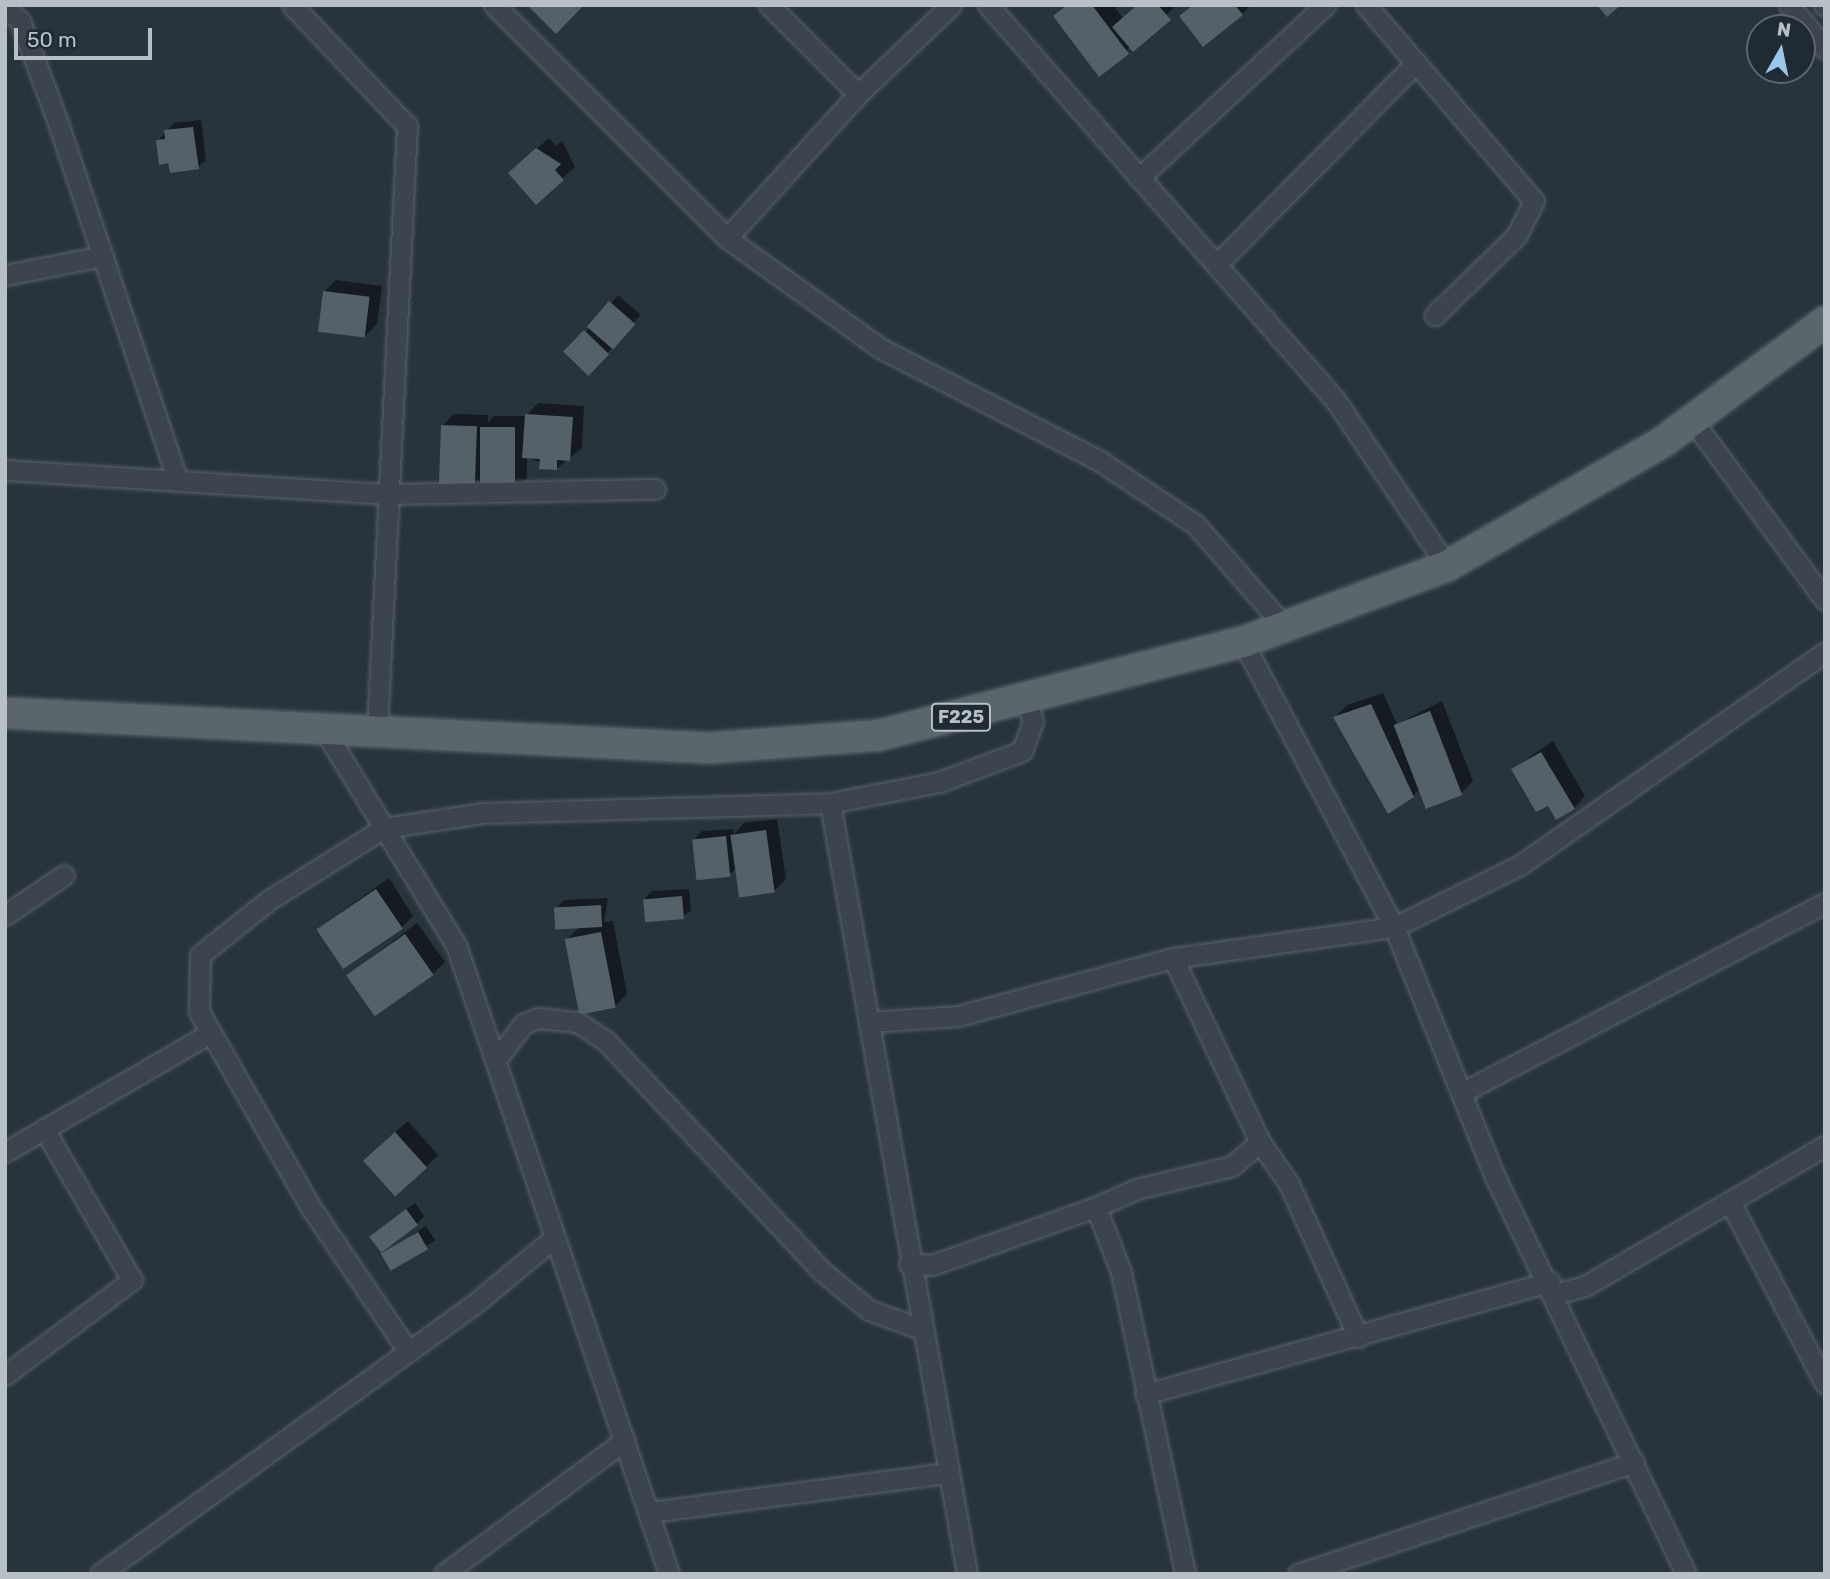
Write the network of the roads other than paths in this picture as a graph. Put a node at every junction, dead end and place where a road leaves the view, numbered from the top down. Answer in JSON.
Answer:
{"nodes":[{"id":1,"x":292,"y":5,"type":"edge"},
{"id":2,"x":494,"y":5,"type":"edge"},
{"id":3,"x":769,"y":5,"type":"edge"},
{"id":4,"x":951,"y":5,"type":"edge"},
{"id":5,"x":988,"y":5,"type":"edge"},
{"id":6,"x":1325,"y":5,"type":"edge"},
{"id":7,"x":1366,"y":5,"type":"edge"},
{"id":8,"x":1789,"y":5,"type":"edge"},
{"id":9,"x":5,"y":7,"type":"edge"},
{"id":10,"x":1825,"y":49,"type":"edge"},
{"id":11,"x":1416,"y":62,"type":"junction"},
{"id":12,"x":858,"y":94,"type":"junction"},
{"id":13,"x":1139,"y":178,"type":"junction"},
{"id":14,"x":727,"y":238,"type":"junction"},
{"id":15,"x":103,"y":256,"type":"junction"},
{"id":16,"x":1219,"y":262,"type":"junction"},
{"id":17,"x":5,"y":275,"type":"edge"},
{"id":18,"x":1435,"y":316,"type":"dead end"},
{"id":19,"x":1825,"y":323,"type":"edge"},
{"id":20,"x":1693,"y":421,"type":"junction"},
{"id":21,"x":5,"y":470,"type":"edge"},
{"id":22,"x":178,"y":481,"type":"junction"},
{"id":23,"x":655,"y":489,"type":"dead end"},
{"id":24,"x":388,"y":494,"type":"junction"},
{"id":25,"x":1447,"y":566,"type":"junction"},
{"id":26,"x":1825,"y":600,"type":"edge"},
{"id":27,"x":1285,"y":627,"type":"junction"},
{"id":28,"x":1243,"y":642,"type":"junction"},
{"id":29,"x":1825,"y":652,"type":"edge"},
{"id":30,"x":1027,"y":702,"type":"junction"},
{"id":31,"x":5,"y":713,"type":"edge"},
{"id":32,"x":320,"y":725,"type":"junction"},
{"id":33,"x":377,"y":731,"type":"junction"},
{"id":34,"x":830,"y":803,"type":"junction"},
{"id":35,"x":384,"y":828,"type":"junction"},
{"id":36,"x":64,"y":875,"type":"dead end"},
{"id":37,"x":1825,"y":903,"type":"edge"},
{"id":38,"x":5,"y":915,"type":"edge"},
{"id":39,"x":1394,"y":927,"type":"junction"},
{"id":40,"x":1172,"y":958,"type":"junction"},
{"id":41,"x":869,"y":1022,"type":"junction"},
{"id":42,"x":210,"y":1033,"type":"junction"},
{"id":43,"x":496,"y":1060,"type":"junction"},
{"id":44,"x":1463,"y":1092,"type":"junction"},
{"id":45,"x":44,"y":1129,"type":"junction"},
{"id":46,"x":1260,"y":1142,"type":"junction"},
{"id":47,"x":1825,"y":1146,"type":"edge"},
{"id":48,"x":5,"y":1152,"type":"edge"},
{"id":49,"x":1730,"y":1202,"type":"junction"},
{"id":50,"x":1096,"y":1207,"type":"junction"},
{"id":51,"x":554,"y":1238,"type":"junction"},
{"id":52,"x":909,"y":1264,"type":"junction"},
{"id":53,"x":1553,"y":1288,"type":"junction"},
{"id":54,"x":921,"y":1329,"type":"junction"},
{"id":55,"x":1358,"y":1337,"type":"junction"},
{"id":56,"x":408,"y":1351,"type":"junction"},
{"id":57,"x":5,"y":1374,"type":"edge"},
{"id":58,"x":1825,"y":1384,"type":"edge"},
{"id":59,"x":1145,"y":1394,"type":"junction"},
{"id":60,"x":625,"y":1440,"type":"junction"},
{"id":61,"x":1634,"y":1462,"type":"junction"},
{"id":62,"x":948,"y":1473,"type":"junction"},
{"id":63,"x":650,"y":1512,"type":"junction"},
{"id":64,"x":100,"y":1574,"type":"edge"},
{"id":65,"x":444,"y":1574,"type":"edge"},
{"id":66,"x":669,"y":1574,"type":"edge"},
{"id":67,"x":967,"y":1574,"type":"edge"},
{"id":68,"x":1185,"y":1574,"type":"edge"},
{"id":69,"x":1298,"y":1574,"type":"edge"},
{"id":70,"x":1686,"y":1574,"type":"edge"}],
"edges":[{"from":1,"to":24,"type":"street"},
{"from":2,"to":14,"type":"street"},
{"from":3,"to":12,"type":"street"},
{"from":4,"to":12,"type":"street"},
{"from":5,"to":13,"type":"street"},
{"from":6,"to":13,"type":"street"},
{"from":7,"to":11,"type":"street"},
{"from":8,"to":10,"type":"street"},
{"from":9,"to":15,"type":"street"},
{"from":11,"to":16,"type":"street"},
{"from":11,"to":18,"type":"street"},
{"from":12,"to":14,"type":"street"},
{"from":13,"to":16,"type":"street"},
{"from":14,"to":27,"type":"street"},
{"from":15,"to":17,"type":"street"},
{"from":15,"to":22,"type":"street"},
{"from":16,"to":25,"type":"street"},
{"from":19,"to":20,"type":"main road","number":"F225"},
{"from":20,"to":25,"type":"main road","number":"F225"},
{"from":20,"to":26,"type":"street"},
{"from":21,"to":22,"type":"street"},
{"from":22,"to":24,"type":"street"},
{"from":23,"to":24,"type":"street"},
{"from":24,"to":33,"type":"street"},
{"from":25,"to":27,"type":"main road","number":"F225"},
{"from":27,"to":28,"type":"main road","number":"F225"},
{"from":28,"to":30,"type":"main road","number":"F225"},
{"from":28,"to":39,"type":"street"},
{"from":29,"to":39,"type":"street"},
{"from":30,"to":33,"type":"main road","number":"F225"},
{"from":30,"to":34,"type":"street"},
{"from":31,"to":32,"type":"main road","number":"F225"},
{"from":32,"to":33,"type":"main road","number":"F225"},
{"from":32,"to":35,"type":"street"},
{"from":34,"to":35,"type":"street"},
{"from":34,"to":41,"type":"street"},
{"from":35,"to":42,"type":"street"},
{"from":35,"to":43,"type":"street"},
{"from":36,"to":38,"type":"street"},
{"from":37,"to":44,"type":"street"},
{"from":39,"to":40,"type":"street"},
{"from":39,"to":44,"type":"street"},
{"from":40,"to":41,"type":"street"},
{"from":40,"to":46,"type":"street"},
{"from":41,"to":52,"type":"street"},
{"from":42,"to":45,"type":"street"},
{"from":42,"to":56,"type":"street"},
{"from":43,"to":51,"type":"street"},
{"from":43,"to":54,"type":"street"},
{"from":44,"to":53,"type":"street"},
{"from":45,"to":48,"type":"street"},
{"from":45,"to":57,"type":"street"},
{"from":46,"to":50,"type":"street"},
{"from":46,"to":55,"type":"street"},
{"from":47,"to":49,"type":"street"},
{"from":49,"to":53,"type":"street"},
{"from":49,"to":58,"type":"street"},
{"from":50,"to":52,"type":"street"},
{"from":50,"to":59,"type":"street"},
{"from":51,"to":56,"type":"street"},
{"from":51,"to":60,"type":"street"},
{"from":52,"to":54,"type":"street"},
{"from":53,"to":55,"type":"street"},
{"from":53,"to":61,"type":"street"},
{"from":54,"to":62,"type":"street"},
{"from":55,"to":59,"type":"street"},
{"from":56,"to":64,"type":"street"},
{"from":59,"to":68,"type":"street"},
{"from":60,"to":63,"type":"street"},
{"from":60,"to":65,"type":"street"},
{"from":61,"to":69,"type":"street"},
{"from":61,"to":70,"type":"street"},
{"from":62,"to":63,"type":"street"},
{"from":62,"to":67,"type":"street"},
{"from":63,"to":66,"type":"street"}]}
